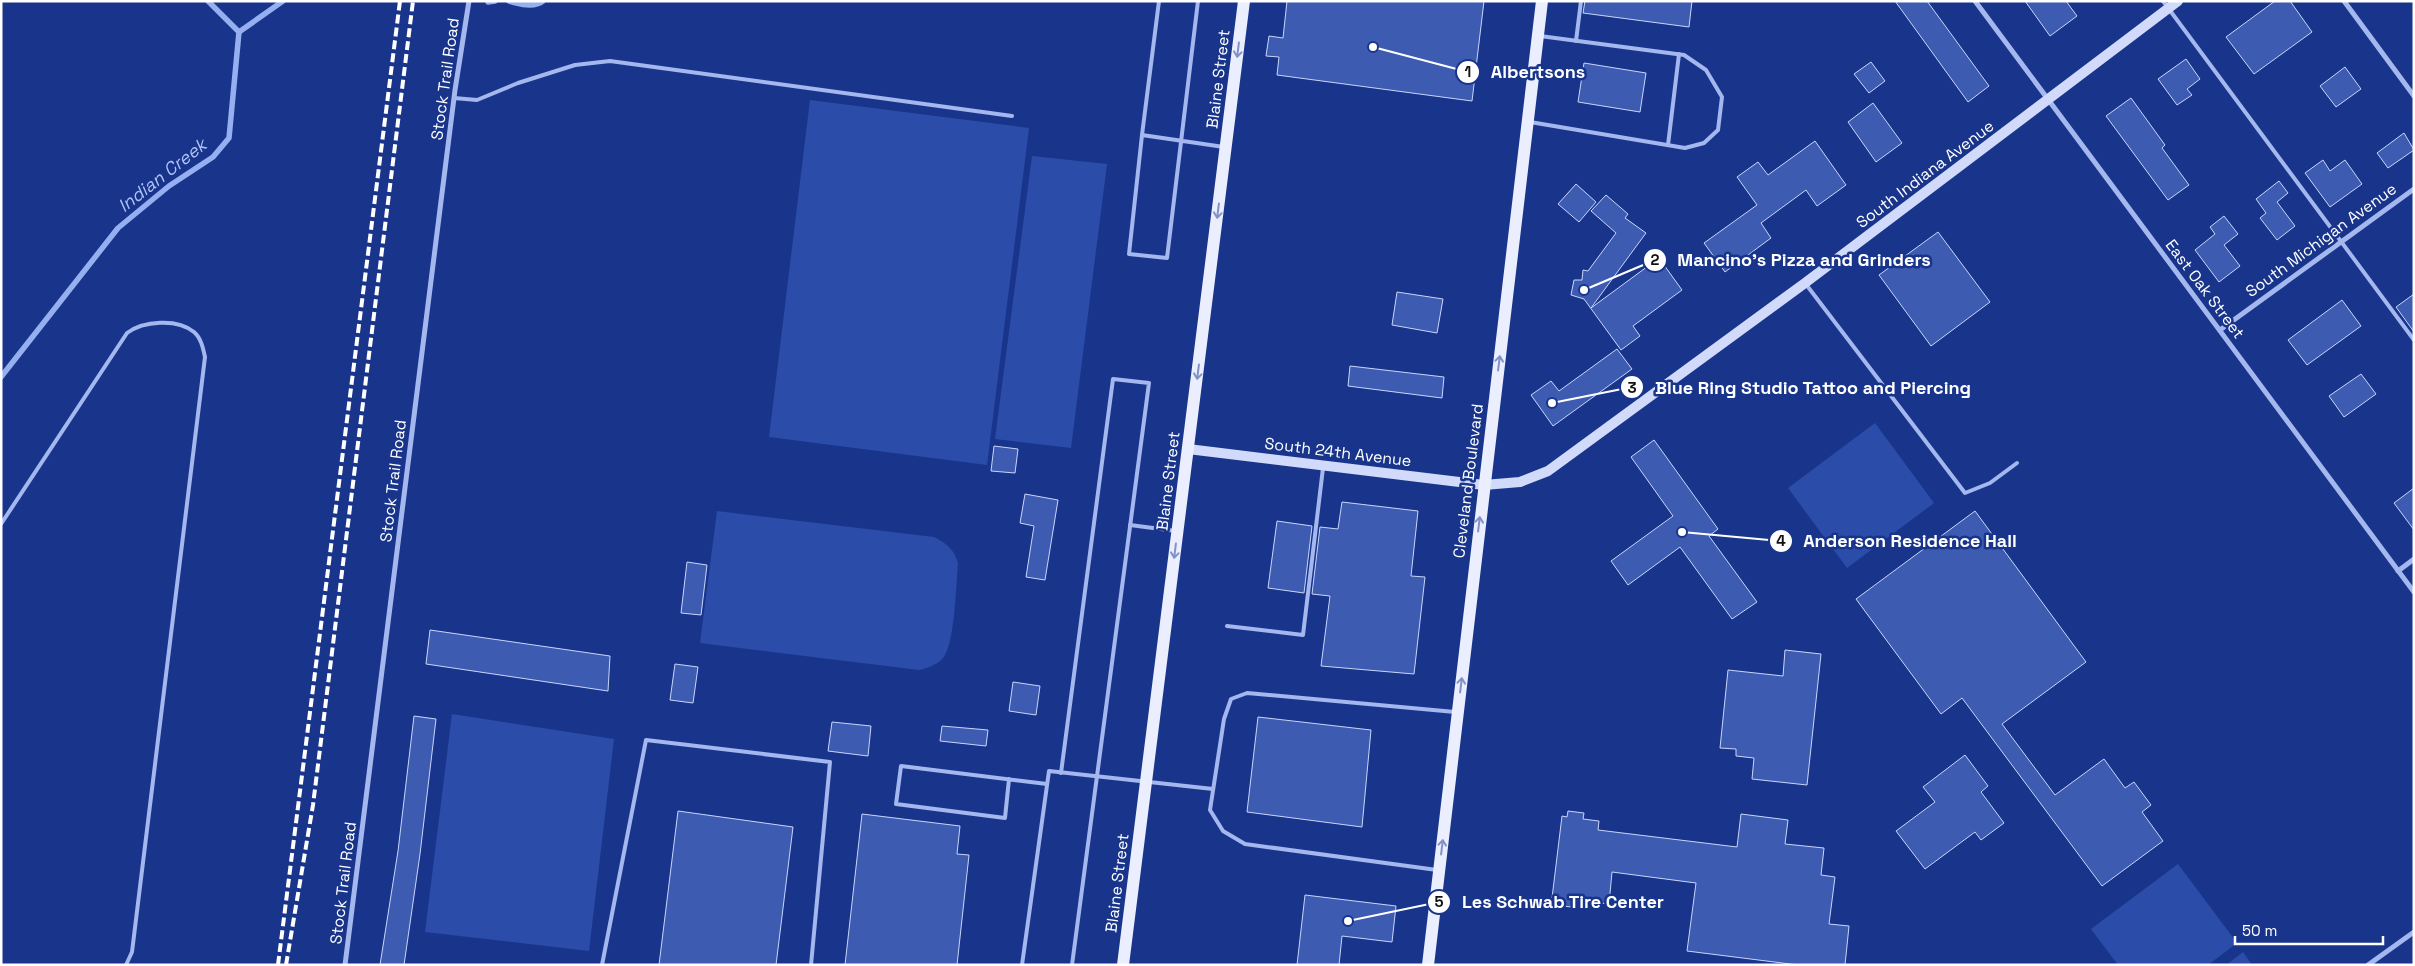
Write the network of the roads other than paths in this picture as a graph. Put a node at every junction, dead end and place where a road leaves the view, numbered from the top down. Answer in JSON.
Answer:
{"nodes":[{"id":1,"x":469,"y":1,"type":"edge"},
{"id":2,"x":1159,"y":1,"type":"edge"},
{"id":3,"x":1198,"y":1,"type":"edge"},
{"id":4,"x":1244,"y":1,"type":"edge"},
{"id":5,"x":1542,"y":1,"type":"edge"},
{"id":6,"x":1581,"y":1,"type":"edge"},
{"id":7,"x":1975,"y":1,"type":"edge"},
{"id":8,"x":2178,"y":1,"type":"edge"},
{"id":9,"x":2344,"y":1,"type":"edge"},
{"id":10,"x":2166,"y":5,"type":"edge"},
{"id":11,"x":1538,"y":36,"type":"junction"},
{"id":12,"x":1576,"y":41,"type":"junction"},
{"id":13,"x":1679,"y":54,"type":"junction"},
{"id":14,"x":2414,"y":96,"type":"edge"},
{"id":15,"x":454,"y":98,"type":"junction"},
{"id":16,"x":2048,"y":100,"type":"junction"},
{"id":17,"x":1012,"y":116,"type":"dead end"},
{"id":18,"x":1528,"y":121,"type":"junction"},
{"id":19,"x":1142,"y":136,"type":"junction"},
{"id":20,"x":1181,"y":141,"type":"junction"},
{"id":21,"x":1668,"y":145,"type":"junction"},
{"id":22,"x":1226,"y":147,"type":"junction"},
{"id":23,"x":2414,"y":189,"type":"edge"},
{"id":24,"x":2340,"y":242,"type":"junction"},
{"id":25,"x":1805,"y":283,"type":"junction"},
{"id":26,"x":2220,"y":330,"type":"junction"},
{"id":27,"x":2414,"y":340,"type":"edge"},
{"id":28,"x":1188,"y":449,"type":"junction"},
{"id":29,"x":2017,"y":463,"type":"dead end"},
{"id":30,"x":1324,"y":466,"type":"junction"},
{"id":31,"x":1484,"y":485,"type":"junction"},
{"id":32,"x":1,"y":524,"type":"edge"},
{"id":33,"x":1130,"y":524,"type":"junction"},
{"id":34,"x":1178,"y":531,"type":"junction"},
{"id":35,"x":2414,"y":559,"type":"edge"},
{"id":36,"x":2398,"y":571,"type":"junction"},
{"id":37,"x":2414,"y":592,"type":"edge"},
{"id":38,"x":1227,"y":626,"type":"dead end"},
{"id":39,"x":1458,"y":712,"type":"junction"},
{"id":40,"x":1061,"y":773,"type":"junction"},
{"id":41,"x":1097,"y":776,"type":"junction"},
{"id":42,"x":1009,"y":779,"type":"junction"},
{"id":43,"x":1146,"y":782,"type":"junction"},
{"id":44,"x":1047,"y":784,"type":"junction"},
{"id":45,"x":1213,"y":789,"type":"junction"},
{"id":46,"x":1439,"y":870,"type":"junction"},
{"id":47,"x":2414,"y":932,"type":"edge"},
{"id":48,"x":126,"y":965,"type":"edge"},
{"id":49,"x":345,"y":965,"type":"edge"},
{"id":50,"x":602,"y":965,"type":"edge"},
{"id":51,"x":811,"y":965,"type":"edge"},
{"id":52,"x":1022,"y":965,"type":"edge"},
{"id":53,"x":1072,"y":965,"type":"edge"},
{"id":54,"x":1123,"y":965,"type":"edge"},
{"id":55,"x":1428,"y":965,"type":"edge"},
{"id":56,"x":2368,"y":965,"type":"edge"}],
"edges":[{"from":1,"to":15,"type":"street","name":"Stock Trail Road"},
{"from":2,"to":19,"type":"lane"},
{"from":3,"to":20,"type":"lane"},
{"from":4,"to":22,"type":"main road","name":"Blaine Street","one_way":true},
{"from":5,"to":11,"type":"main road","name":"Cleveland Boulevard"},
{"from":6,"to":12,"type":"lane"},
{"from":7,"to":16,"type":"street","name":"East Oak Street"},
{"from":8,"to":10,"type":"main road","name":"South Indiana Avenue"},
{"from":9,"to":14,"type":"street"},
{"from":10,"to":16,"type":"main road","name":"South Indiana Avenue"},
{"from":10,"to":24,"type":"lane"},
{"from":11,"to":12,"type":"lane"},
{"from":11,"to":18,"type":"main road","name":"Cleveland Boulevard"},
{"from":12,"to":13,"type":"lane"},
{"from":13,"to":21,"type":"lane"},
{"from":13,"to":21,"type":"lane"},
{"from":15,"to":17,"type":"lane"},
{"from":15,"to":49,"type":"street","name":"Stock Trail Road"},
{"from":16,"to":25,"type":"main road","name":"South Indiana Avenue"},
{"from":16,"to":26,"type":"street","name":"East Oak Street"},
{"from":18,"to":21,"type":"lane"},
{"from":31,"to":18,"type":"main road","name":"Cleveland Boulevard","one_way":true},
{"from":19,"to":20,"type":"lane"},
{"from":19,"to":20,"type":"lane"},
{"from":20,"to":22,"type":"lane"},
{"from":22,"to":28,"type":"main road","name":"Blaine Street","one_way":true},
{"from":23,"to":24,"type":"street","name":"South Michigan Avenue"},
{"from":24,"to":26,"type":"street","name":"South Michigan Avenue"},
{"from":24,"to":27,"type":"lane"},
{"from":25,"to":29,"type":"lane"},
{"from":25,"to":31,"type":"main road","name":"South Indiana Avenue"},
{"from":26,"to":36,"type":"street","name":"East Oak Street"},
{"from":28,"to":30,"type":"main road","name":"South 24th Avenue"},
{"from":28,"to":34,"type":"main road","name":"Blaine Street"},
{"from":30,"to":31,"type":"main road","name":"South 24th Avenue"},
{"from":30,"to":38,"type":"lane"},
{"from":39,"to":31,"type":"main road","name":"Cleveland Boulevard","one_way":true},
{"from":32,"to":48,"type":"lane"},
{"from":33,"to":34,"type":"lane"},
{"from":33,"to":40,"type":"lane"},
{"from":33,"to":41,"type":"lane"},
{"from":34,"to":43,"type":"main road","name":"Blaine Street","one_way":true},
{"from":35,"to":36,"type":"street"},
{"from":36,"to":37,"type":"street","name":"East Oak Street"},
{"from":39,"to":45,"type":"lane"},
{"from":46,"to":39,"type":"main road","name":"Cleveland Boulevard","one_way":true},
{"from":40,"to":41,"type":"lane"},
{"from":40,"to":44,"type":"lane"},
{"from":41,"to":43,"type":"lane"},
{"from":41,"to":53,"type":"lane"},
{"from":42,"to":42,"type":"lane"},
{"from":42,"to":44,"type":"lane"},
{"from":43,"to":45,"type":"lane"},
{"from":43,"to":54,"type":"main road","name":"Blaine Street"},
{"from":44,"to":52,"type":"lane"},
{"from":45,"to":46,"type":"lane"},
{"from":46,"to":55,"type":"main road","name":"Cleveland Boulevard"},
{"from":47,"to":56,"type":"street"},
{"from":50,"to":51,"type":"lane"}]}
